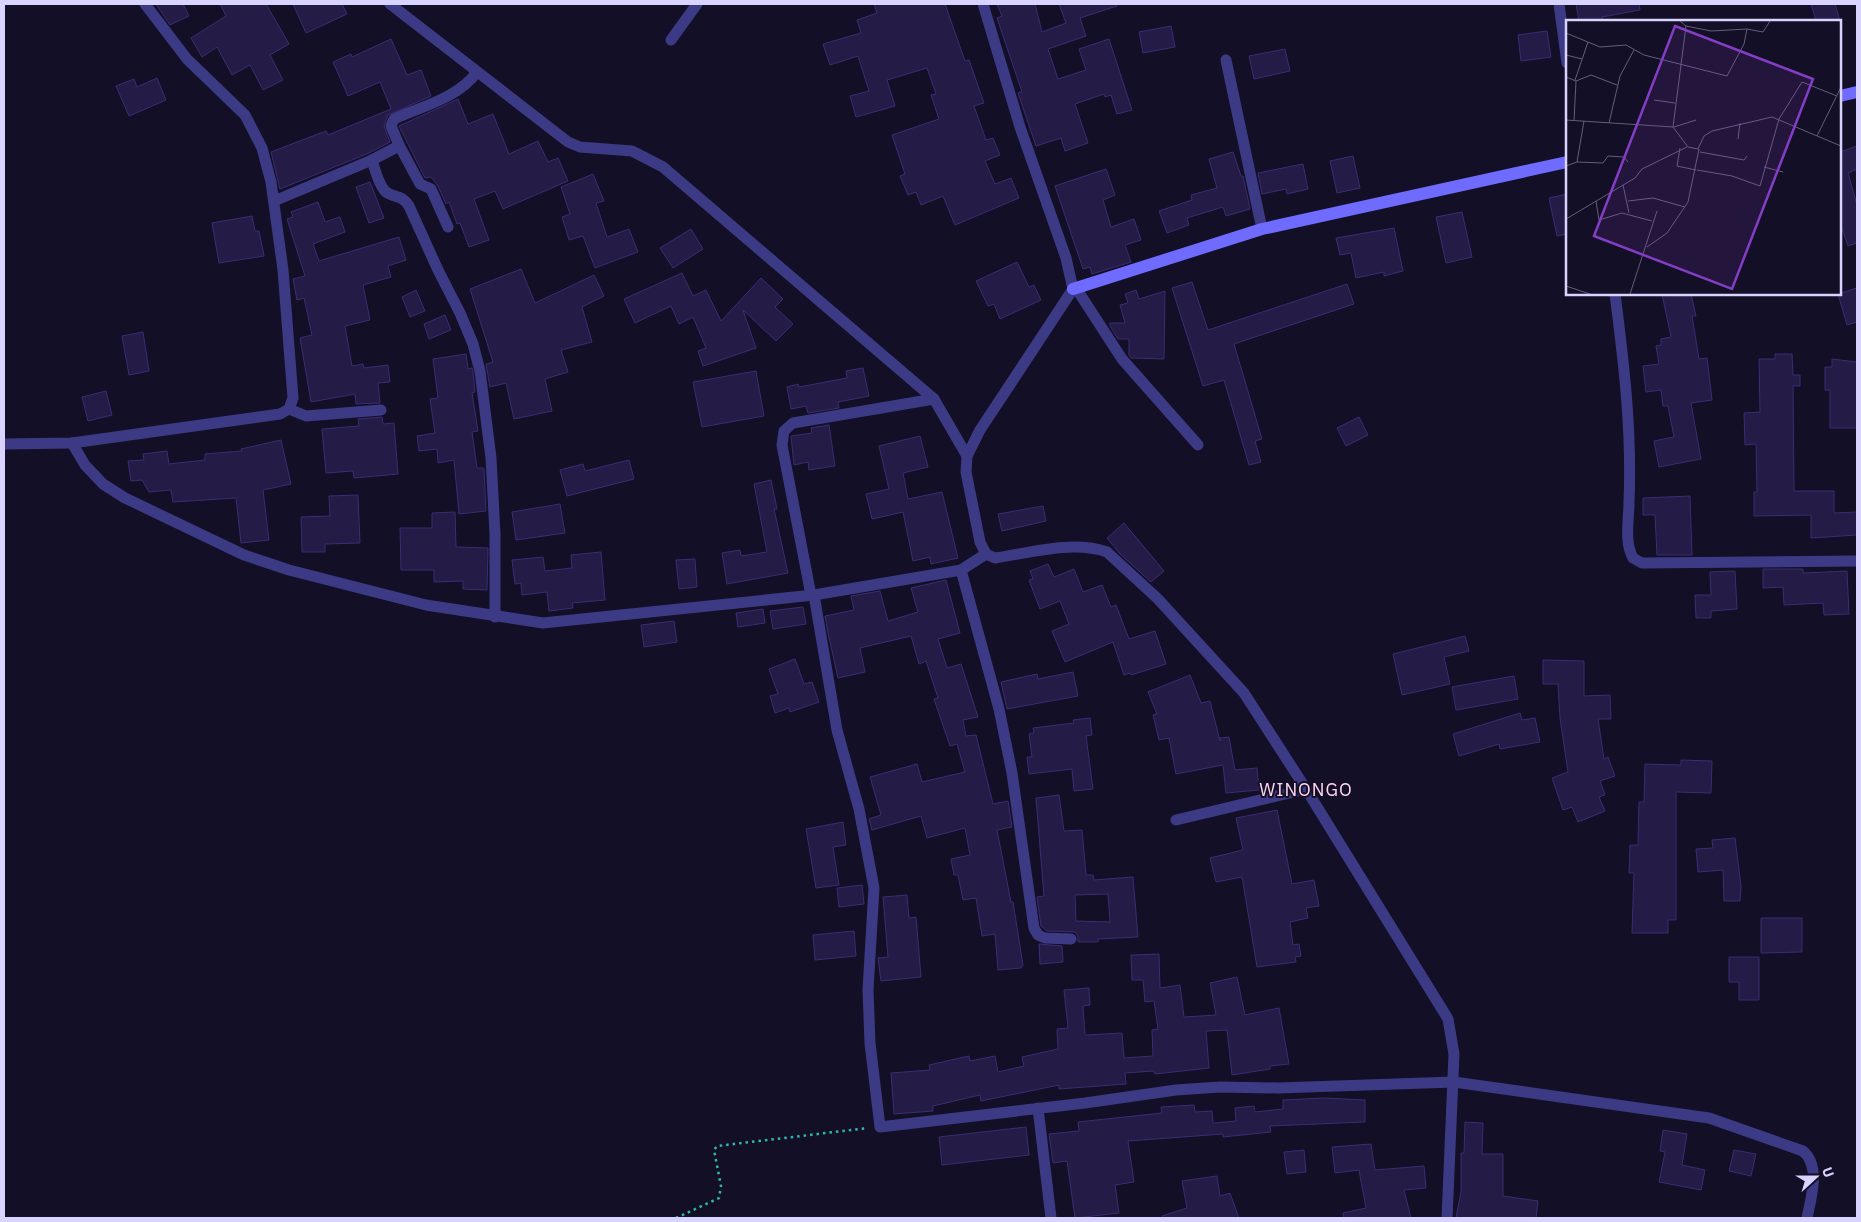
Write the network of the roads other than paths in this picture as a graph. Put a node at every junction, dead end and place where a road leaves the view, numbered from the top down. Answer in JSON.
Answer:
{"nodes":[{"id":1,"x":145,"y":4,"type":"edge"},
{"id":2,"x":390,"y":4,"type":"edge"},
{"id":3,"x":697,"y":4,"type":"edge"},
{"id":4,"x":983,"y":4,"type":"edge"},
{"id":5,"x":1559,"y":4,"type":"edge"},
{"id":6,"x":671,"y":40,"type":"dead end"},
{"id":7,"x":1566,"y":56,"type":"edge"},
{"id":8,"x":1226,"y":60,"type":"dead end"},
{"id":9,"x":476,"y":72,"type":"junction"},
{"id":10,"x":1857,"y":92,"type":"edge"},
{"id":11,"x":1841,"y":96,"type":"edge"},
{"id":12,"x":399,"y":145,"type":"junction"},
{"id":13,"x":372,"y":160,"type":"junction"},
{"id":14,"x":1566,"y":162,"type":"edge"},
{"id":15,"x":274,"y":201,"type":"junction"},
{"id":16,"x":448,"y":227,"type":"dead end"},
{"id":17,"x":1262,"y":229,"type":"junction"},
{"id":18,"x":1074,"y":289,"type":"junction"},
{"id":19,"x":1615,"y":295,"type":"edge"},
{"id":20,"x":934,"y":399,"type":"junction"},
{"id":21,"x":289,"y":409,"type":"junction"},
{"id":22,"x":381,"y":410,"type":"dead end"},
{"id":23,"x":72,"y":443,"type":"junction"},
{"id":24,"x":4,"y":444,"type":"edge"},
{"id":25,"x":1198,"y":445,"type":"dead end"},
{"id":26,"x":967,"y":456,"type":"junction"},
{"id":27,"x":986,"y":554,"type":"junction"},
{"id":28,"x":1857,"y":561,"type":"edge"},
{"id":29,"x":961,"y":570,"type":"junction"},
{"id":30,"x":812,"y":595,"type":"junction"},
{"id":31,"x":495,"y":617,"type":"junction"},
{"id":32,"x":1306,"y":789,"type":"junction"},
{"id":33,"x":1176,"y":820,"type":"dead end"},
{"id":34,"x":1071,"y":940,"type":"dead end"},
{"id":35,"x":1454,"y":1082,"type":"junction"},
{"id":36,"x":1038,"y":1108,"type":"junction"},
{"id":37,"x":1051,"y":1218,"type":"edge"},
{"id":38,"x":1447,"y":1218,"type":"edge"},
{"id":39,"x":1807,"y":1218,"type":"edge"}],
"edges":[{"from":1,"to":15,"type":"street"},
{"from":2,"to":9,"type":"street"},
{"from":3,"to":6,"type":"street"},
{"from":4,"to":18,"type":"street"},
{"from":5,"to":7,"type":"street"},
{"from":8,"to":17,"type":"street"},
{"from":9,"to":12,"type":"street"},
{"from":9,"to":20,"type":"street"},
{"from":10,"to":11,"type":"street"},
{"from":12,"to":13,"type":"street"},
{"from":12,"to":16,"type":"street"},
{"from":13,"to":15,"type":"street"},
{"from":13,"to":31,"type":"street"},
{"from":14,"to":17,"type":"street"},
{"from":15,"to":21,"type":"street"},
{"from":17,"to":18,"type":"street"},
{"from":18,"to":25,"type":"street"},
{"from":18,"to":26,"type":"street"},
{"from":19,"to":28,"type":"street"},
{"from":20,"to":26,"type":"street"},
{"from":20,"to":30,"type":"street"},
{"from":21,"to":22,"type":"street"},
{"from":21,"to":23,"type":"street"},
{"from":23,"to":24,"type":"street"},
{"from":23,"to":31,"type":"street"},
{"from":26,"to":27,"type":"street"},
{"from":27,"to":29,"type":"street"},
{"from":27,"to":32,"type":"street"},
{"from":29,"to":30,"type":"street"},
{"from":29,"to":34,"type":"street"},
{"from":30,"to":31,"type":"street"},
{"from":30,"to":36,"type":"street"},
{"from":32,"to":33,"type":"street"},
{"from":32,"to":35,"type":"street"},
{"from":35,"to":36,"type":"street"},
{"from":35,"to":38,"type":"street"},
{"from":35,"to":39,"type":"street"},
{"from":36,"to":37,"type":"street"}]}
